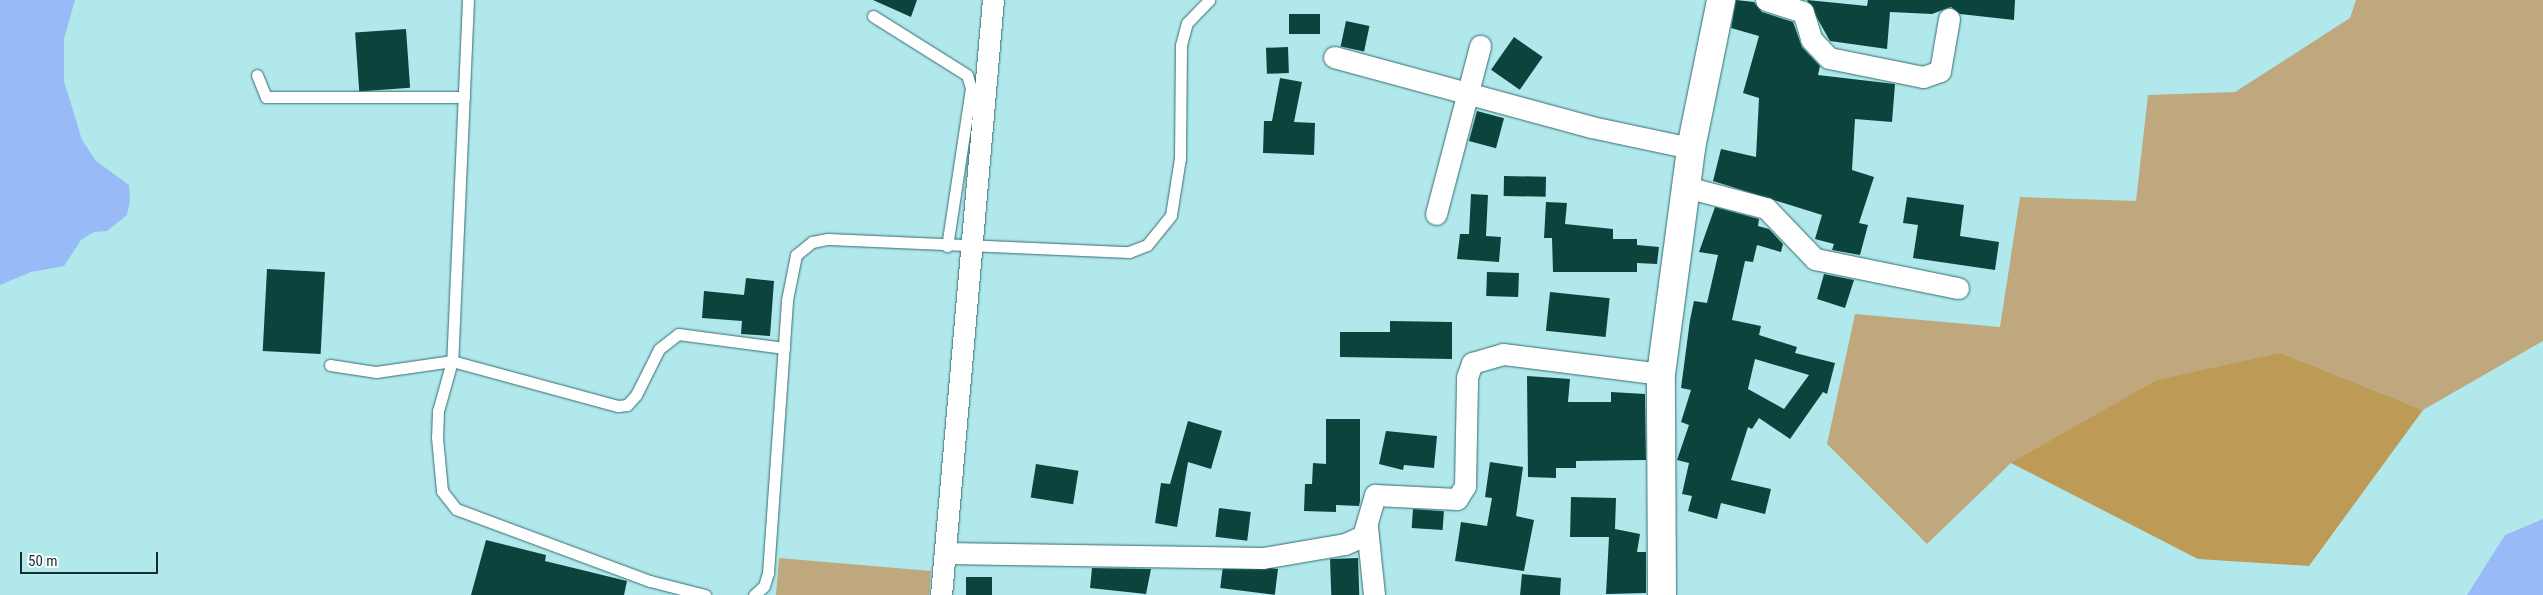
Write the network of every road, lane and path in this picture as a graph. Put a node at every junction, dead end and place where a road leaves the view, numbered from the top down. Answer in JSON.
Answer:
{"nodes":[{"id":1,"x":468,"y":0,"type":"edge"},
{"id":2,"x":993,"y":0,"type":"edge"},
{"id":3,"x":1209,"y":0,"type":"edge"},
{"id":4,"x":1721,"y":0,"type":"edge"},
{"id":5,"x":1766,"y":0,"type":"edge"},
{"id":6,"x":872,"y":16,"type":"dead end"},
{"id":7,"x":1949,"y":19,"type":"dead end"},
{"id":8,"x":1480,"y":46,"type":"dead end"},
{"id":9,"x":1334,"y":57,"type":"dead end"},
{"id":10,"x":257,"y":75,"type":"dead end"},
{"id":11,"x":1471,"y":91,"type":"junction"},
{"id":12,"x":464,"y":97,"type":"junction"},
{"id":13,"x":1691,"y":148,"type":"junction"},
{"id":14,"x":1686,"y":187,"type":"junction"},
{"id":15,"x":1436,"y":214,"type":"dead end"},
{"id":16,"x":947,"y":246,"type":"junction"},
{"id":17,"x":974,"y":248,"type":"junction"},
{"id":18,"x":1958,"y":288,"type":"dead end"},
{"id":19,"x":784,"y":348,"type":"junction"},
{"id":20,"x":452,"y":361,"type":"junction"},
{"id":21,"x":330,"y":364,"type":"dead end"},
{"id":22,"x":1661,"y":374,"type":"junction"},
{"id":23,"x":1367,"y":528,"type":"junction"},
{"id":24,"x":945,"y":553,"type":"junction"},
{"id":25,"x":704,"y":595,"type":"edge"},
{"id":26,"x":754,"y":595,"type":"edge"},
{"id":27,"x":941,"y":595,"type":"edge"},
{"id":28,"x":1374,"y":595,"type":"edge"},
{"id":29,"x":1662,"y":595,"type":"edge"}],
"edges":[{"from":1,"to":12,"type":"lane"},
{"from":2,"to":17,"type":"street"},
{"from":3,"to":17,"type":"lane"},
{"from":4,"to":13,"type":"main road"},
{"from":5,"to":7,"type":"street"},
{"from":6,"to":16,"type":"lane"},
{"from":8,"to":11,"type":"street"},
{"from":9,"to":11,"type":"street"},
{"from":10,"to":12,"type":"lane"},
{"from":11,"to":13,"type":"street"},
{"from":11,"to":15,"type":"street"},
{"from":12,"to":20,"type":"lane"},
{"from":13,"to":14,"type":"main road"},
{"from":14,"to":18,"type":"street"},
{"from":14,"to":22,"type":"main road"},
{"from":16,"to":17,"type":"lane"},
{"from":16,"to":19,"type":"lane"},
{"from":17,"to":24,"type":"street"},
{"from":19,"to":20,"type":"lane"},
{"from":19,"to":26,"type":"lane"},
{"from":20,"to":21,"type":"lane"},
{"from":20,"to":25,"type":"lane"},
{"from":22,"to":23,"type":"street"},
{"from":22,"to":29,"type":"main road"},
{"from":23,"to":24,"type":"street"},
{"from":23,"to":28,"type":"street"},
{"from":24,"to":27,"type":"street"}]}
